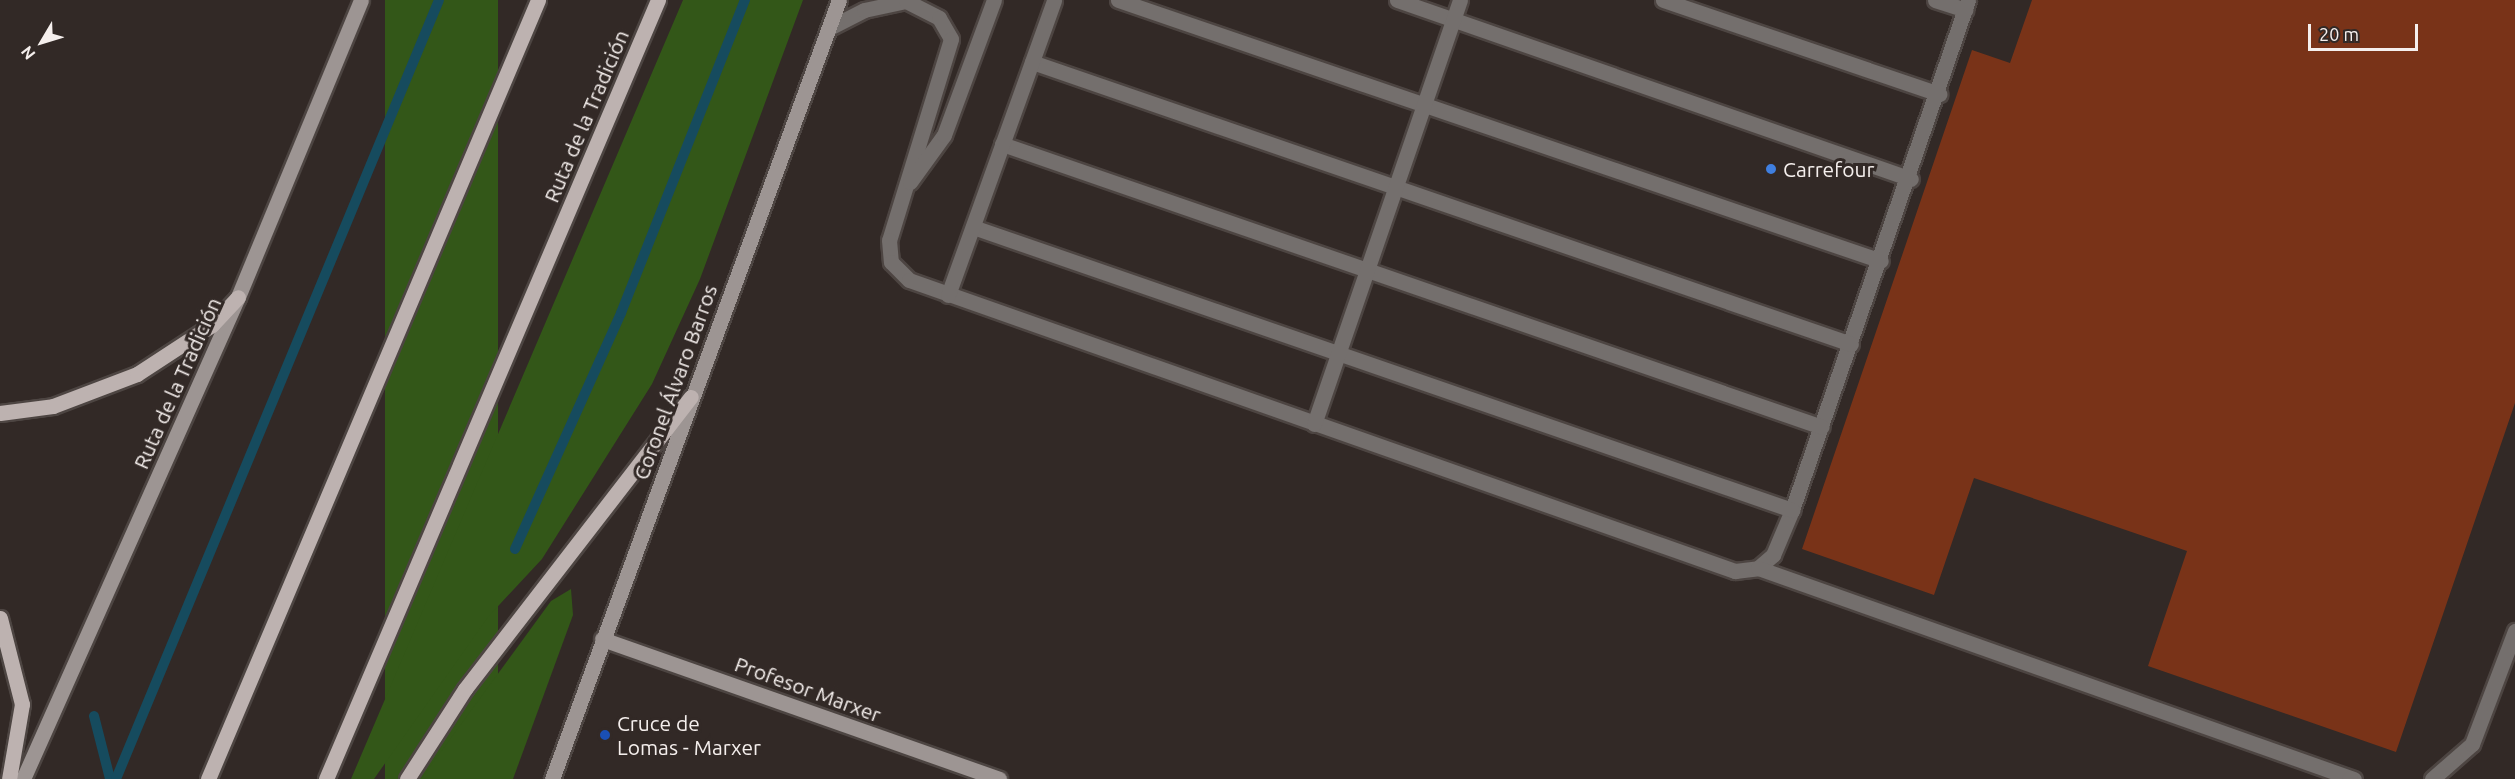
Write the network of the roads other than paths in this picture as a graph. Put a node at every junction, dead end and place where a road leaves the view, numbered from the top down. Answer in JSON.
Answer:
{"nodes":[{"id":1,"x":361,"y":0,"type":"edge"},
{"id":2,"x":538,"y":0,"type":"edge"},
{"id":3,"x":658,"y":0,"type":"edge"},
{"id":4,"x":839,"y":0,"type":"edge"},
{"id":5,"x":994,"y":0,"type":"edge"},
{"id":6,"x":1054,"y":0,"type":"edge"},
{"id":7,"x":1118,"y":0,"type":"edge"},
{"id":8,"x":1397,"y":0,"type":"edge"},
{"id":9,"x":1460,"y":0,"type":"edge"},
{"id":10,"x":1663,"y":0,"type":"edge"},
{"id":11,"x":1935,"y":0,"type":"edge"},
{"id":12,"x":1966,"y":5,"type":"edge"},
{"id":13,"x":1453,"y":20,"type":"junction"},
{"id":14,"x":829,"y":28,"type":"junction"},
{"id":15,"x":1032,"y":62,"type":"junction"},
{"id":16,"x":1939,"y":94,"type":"junction"},
{"id":17,"x":1424,"y":105,"type":"junction"},
{"id":18,"x":1002,"y":144,"type":"junction"},
{"id":19,"x":1911,"y":179,"type":"junction"},
{"id":20,"x":910,"y":182,"type":"junction"},
{"id":21,"x":1396,"y":188,"type":"junction"},
{"id":22,"x":973,"y":227,"type":"junction"},
{"id":23,"x":1881,"y":261,"type":"junction"},
{"id":24,"x":1367,"y":270,"type":"junction"},
{"id":25,"x":948,"y":295,"type":"junction"},
{"id":26,"x":238,"y":297,"type":"junction"},
{"id":27,"x":1851,"y":344,"type":"junction"},
{"id":28,"x":1338,"y":353,"type":"junction"},
{"id":29,"x":691,"y":397,"type":"junction"},
{"id":30,"x":0,"y":412,"type":"edge"},
{"id":31,"x":1314,"y":424,"type":"junction"},
{"id":32,"x":1822,"y":427,"type":"junction"},
{"id":33,"x":1792,"y":510,"type":"junction"},
{"id":34,"x":1758,"y":568,"type":"junction"},
{"id":35,"x":0,"y":618,"type":"edge"},
{"id":36,"x":2515,"y":631,"type":"edge"},
{"id":37,"x":602,"y":639,"type":"junction"},
{"id":38,"x":2351,"y":778,"type":"edge"},
{"id":39,"x":9,"y":779,"type":"edge"},
{"id":40,"x":23,"y":779,"type":"edge"},
{"id":41,"x":208,"y":779,"type":"edge"},
{"id":42,"x":326,"y":779,"type":"edge"},
{"id":43,"x":407,"y":779,"type":"edge"},
{"id":44,"x":552,"y":779,"type":"edge"},
{"id":45,"x":999,"y":779,"type":"edge"},
{"id":46,"x":2432,"y":779,"type":"edge"}],
"edges":[{"from":1,"to":26,"type":"main road","name":"Ruta de la Tradición"},
{"from":2,"to":41,"type":"main road"},
{"from":3,"to":42,"type":"main road","name":"Ruta de la Tradición"},
{"from":4,"to":14,"type":"main road","name":"Coronel Álvaro Barros"},
{"from":5,"to":20,"type":"lane"},
{"from":6,"to":15,"type":"lane"},
{"from":7,"to":17,"type":"lane"},
{"from":8,"to":13,"type":"lane"},
{"from":9,"to":13,"type":"lane"},
{"from":10,"to":16,"type":"lane"},
{"from":11,"to":12,"type":"lane"},
{"from":12,"to":16,"type":"lane"},
{"from":13,"to":17,"type":"lane"},
{"from":13,"to":19,"type":"lane"},
{"from":14,"to":20,"type":"lane"},
{"from":14,"to":29,"type":"main road","name":"Coronel Álvaro Barros"},
{"from":15,"to":18,"type":"lane"},
{"from":15,"to":21,"type":"lane"},
{"from":16,"to":19,"type":"lane"},
{"from":17,"to":21,"type":"lane"},
{"from":17,"to":23,"type":"lane"},
{"from":18,"to":22,"type":"lane"},
{"from":18,"to":24,"type":"lane"},
{"from":19,"to":23,"type":"lane"},
{"from":20,"to":25,"type":"lane"},
{"from":21,"to":24,"type":"lane"},
{"from":21,"to":27,"type":"lane"},
{"from":22,"to":25,"type":"lane"},
{"from":22,"to":28,"type":"lane"},
{"from":23,"to":27,"type":"lane"},
{"from":24,"to":28,"type":"lane"},
{"from":24,"to":32,"type":"lane"},
{"from":25,"to":31,"type":"lane"},
{"from":26,"to":30,"type":"main road"},
{"from":26,"to":40,"type":"main road","name":"Ruta de la Tradición"},
{"from":27,"to":32,"type":"lane"},
{"from":28,"to":31,"type":"lane"},
{"from":28,"to":33,"type":"lane"},
{"from":29,"to":37,"type":"main road","name":"Coronel Álvaro Barros"},
{"from":29,"to":43,"type":"main road"},
{"from":31,"to":34,"type":"lane"},
{"from":32,"to":33,"type":"lane"},
{"from":33,"to":34,"type":"lane"},
{"from":34,"to":38,"type":"lane"},
{"from":35,"to":39,"type":"main road"},
{"from":36,"to":46,"type":"lane"},
{"from":37,"to":44,"type":"main road","name":"Coronel Álvaro Barros"},
{"from":37,"to":45,"type":"main road","name":"Profesor Marxer"}]}
